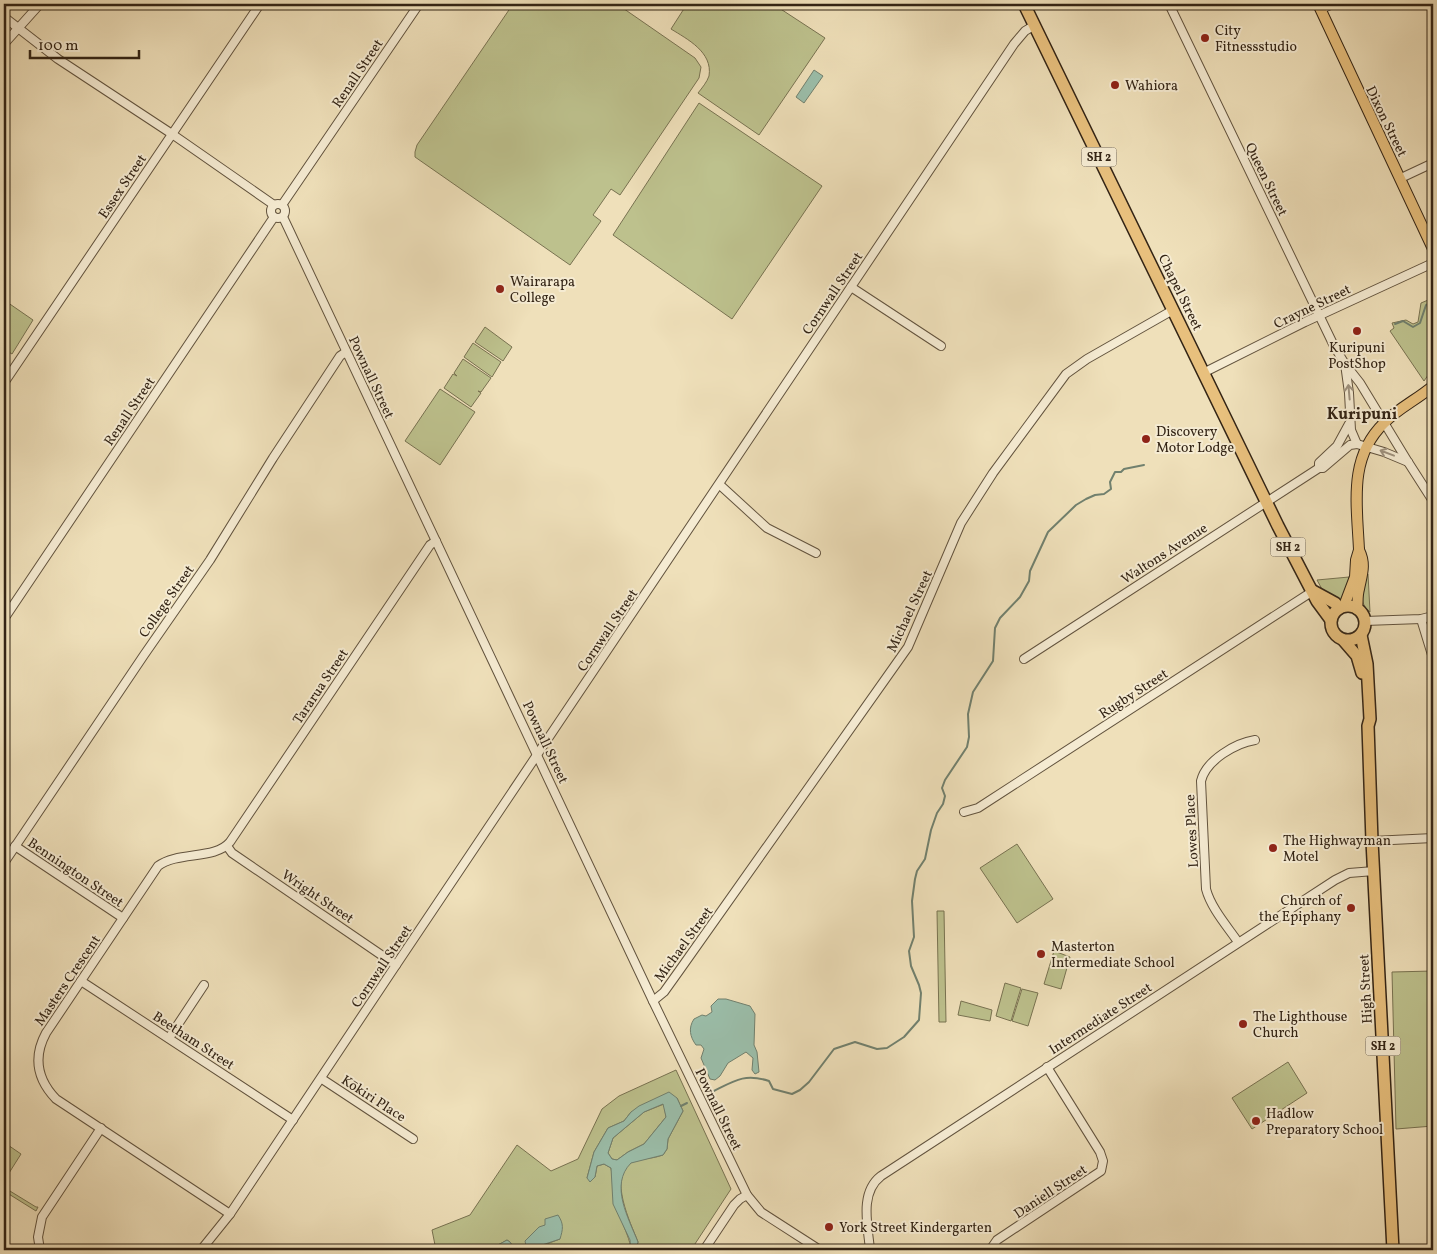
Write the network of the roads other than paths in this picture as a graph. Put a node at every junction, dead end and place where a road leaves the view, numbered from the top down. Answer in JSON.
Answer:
{"nodes":[{"id":1,"x":40,"y":4,"type":"edge"},
{"id":2,"x":260,"y":4,"type":"edge"},
{"id":3,"x":419,"y":4,"type":"edge"},
{"id":4,"x":1024,"y":4,"type":"edge"},
{"id":5,"x":1169,"y":4,"type":"edge"},
{"id":6,"x":1332,"y":4,"type":"edge"},
{"id":7,"x":1319,"y":7,"type":"edge"},
{"id":8,"x":4,"y":17,"type":"edge"},
{"id":9,"x":1035,"y":25,"type":"junction"},
{"id":10,"x":18,"y":29,"type":"junction"},
{"id":11,"x":4,"y":44,"type":"edge"},
{"id":12,"x":172,"y":134,"type":"junction"},
{"id":13,"x":1433,"y":163,"type":"edge"},
{"id":14,"x":1401,"y":178,"type":"junction"},
{"id":15,"x":278,"y":205,"type":"junction"},
{"id":16,"x":274,"y":217,"type":"junction"},
{"id":17,"x":283,"y":217,"type":"junction"},
{"id":18,"x":1433,"y":249,"type":"edge"},
{"id":19,"x":1433,"y":263,"type":"edge"},
{"id":20,"x":851,"y":287,"type":"junction"},
{"id":21,"x":1173,"y":310,"type":"junction"},
{"id":22,"x":1319,"y":316,"type":"junction"},
{"id":23,"x":941,"y":346,"type":"dead end"},
{"id":24,"x":346,"y":352,"type":"junction"},
{"id":25,"x":1344,"y":364,"type":"junction"},
{"id":26,"x":1203,"y":373,"type":"junction"},
{"id":27,"x":4,"y":383,"type":"edge"},
{"id":28,"x":1433,"y":386,"type":"edge"},
{"id":29,"x":1351,"y":421,"type":"junction"},
{"id":30,"x":1385,"y":422,"type":"junction"},
{"id":31,"x":1361,"y":446,"type":"junction"},
{"id":32,"x":1408,"y":462,"type":"junction"},
{"id":33,"x":1318,"y":468,"type":"junction"},
{"id":34,"x":720,"y":485,"type":"junction"},
{"id":35,"x":1433,"y":501,"type":"edge"},
{"id":36,"x":1266,"y":502,"type":"junction"},
{"id":37,"x":436,"y":541,"type":"junction"},
{"id":38,"x":1359,"y":550,"type":"junction"},
{"id":39,"x":816,"y":553,"type":"dead end"},
{"id":40,"x":1313,"y":591,"type":"junction"},
{"id":41,"x":1342,"y":607,"type":"junction"},
{"id":42,"x":1357,"y":609,"type":"junction"},
{"id":43,"x":1433,"y":616,"type":"edge"},
{"id":44,"x":4,"y":619,"type":"edge"},
{"id":45,"x":1420,"y":619,"type":"junction"},
{"id":46,"x":1331,"y":620,"type":"junction"},
{"id":47,"x":1365,"y":621,"type":"junction"},
{"id":48,"x":1361,"y":635,"type":"junction"},
{"id":49,"x":1344,"y":641,"type":"junction"},
{"id":50,"x":1433,"y":658,"type":"edge"},
{"id":51,"x":1024,"y":659,"type":"dead end"},
{"id":52,"x":1368,"y":726,"type":"junction"},
{"id":53,"x":1256,"y":740,"type":"dead end"},
{"id":54,"x":538,"y":755,"type":"junction"},
{"id":55,"x":964,"y":812,"type":"dead end"},
{"id":56,"x":1433,"y":838,"type":"edge"},
{"id":57,"x":1372,"y":841,"type":"junction"},
{"id":58,"x":16,"y":846,"type":"junction"},
{"id":59,"x":226,"y":846,"type":"junction"},
{"id":60,"x":4,"y":863,"type":"edge"},
{"id":61,"x":1374,"y":871,"type":"junction"},
{"id":62,"x":123,"y":918,"type":"junction"},
{"id":63,"x":1238,"y":942,"type":"junction"},
{"id":64,"x":396,"y":965,"type":"junction"},
{"id":65,"x":81,"y":981,"type":"junction"},
{"id":66,"x":204,"y":985,"type":"dead end"},
{"id":67,"x":653,"y":1001,"type":"junction"},
{"id":68,"x":169,"y":1038,"type":"junction"},
{"id":69,"x":1047,"y":1068,"type":"junction"},
{"id":70,"x":322,"y":1079,"type":"junction"},
{"id":71,"x":293,"y":1120,"type":"junction"},
{"id":72,"x":101,"y":1128,"type":"junction"},
{"id":73,"x":413,"y":1139,"type":"dead end"},
{"id":74,"x":747,"y":1195,"type":"junction"},
{"id":75,"x":230,"y":1214,"type":"junction"},
{"id":76,"x":40,"y":1250,"type":"edge"},
{"id":77,"x":201,"y":1250,"type":"edge"},
{"id":78,"x":704,"y":1250,"type":"edge"},
{"id":79,"x":820,"y":1250,"type":"edge"},
{"id":80,"x":870,"y":1250,"type":"edge"},
{"id":81,"x":990,"y":1250,"type":"edge"},
{"id":82,"x":1393,"y":1250,"type":"edge"}],
"edges":[{"from":1,"to":10,"type":"street"},
{"from":2,"to":12,"type":"street","name":"Essex Street"},
{"from":3,"to":15,"type":"street","name":"Renall Street"},
{"from":4,"to":9,"type":"highway","name":"Chapel Street","number":"SH 2"},
{"from":5,"to":22,"type":"street","name":"Queen Street"},
{"from":6,"to":7,"type":"street"},
{"from":7,"to":14,"type":"main road","name":"Dixon Street"},
{"from":8,"to":10,"type":"street"},
{"from":9,"to":20,"type":"street","name":"Cornwall Street"},
{"from":9,"to":21,"type":"highway","name":"Chapel Street","number":"SH 2"},
{"from":10,"to":11,"type":"street"},
{"from":10,"to":12,"type":"street"},
{"from":12,"to":15,"type":"street"},
{"from":12,"to":27,"type":"street","name":"Essex Street"},
{"from":13,"to":14,"type":"street"},
{"from":14,"to":18,"type":"main road","name":"Dixon Street"},
{"from":15,"to":16,"type":"street"},
{"from":15,"to":17,"type":"street"},
{"from":16,"to":17,"type":"street"},
{"from":16,"to":44,"type":"street","name":"Renall Street"},
{"from":17,"to":24,"type":"street","name":"Pownall Street"},
{"from":19,"to":22,"type":"street","name":"Crayne Street"},
{"from":20,"to":23,"type":"street"},
{"from":20,"to":34,"type":"street","name":"Cornwall Street"},
{"from":21,"to":26,"type":"highway","name":"Chapel Street","number":"SH 2"},
{"from":21,"to":67,"type":"street","name":"Michael Street"},
{"from":22,"to":25,"type":"street","name":"Queen Street"},
{"from":22,"to":26,"type":"street","name":"Crayne Street"},
{"from":24,"to":37,"type":"street","name":"Pownall Street"},
{"from":24,"to":58,"type":"street","name":"College Street"},
{"from":29,"to":25,"type":"street","name":"Queen Street","one_way":true},
{"from":25,"to":30,"type":"street","name":"Queen Street"},
{"from":26,"to":36,"type":"highway","name":"Chapel Street","number":"SH 2"},
{"from":28,"to":30,"type":"main road"},
{"from":29,"to":31,"type":"street","name":"Queen Street"},
{"from":29,"to":33,"type":"street","name":"Waltons Avenue"},
{"from":30,"to":31,"type":"main road"},
{"from":30,"to":32,"type":"street","name":"Queen Street"},
{"from":32,"to":31,"type":"street","one_way":true},
{"from":31,"to":33,"type":"street","name":"Waltons Avenue"},
{"from":31,"to":38,"type":"main road"},
{"from":32,"to":35,"type":"street","name":"Queen Street"},
{"from":33,"to":36,"type":"street","name":"Waltons Avenue"},
{"from":34,"to":39,"type":"street"},
{"from":34,"to":54,"type":"street","name":"Cornwall Street"},
{"from":36,"to":40,"type":"highway","name":"Chapel Street","number":"SH 2"},
{"from":36,"to":51,"type":"street","name":"Waltons Avenue"},
{"from":37,"to":54,"type":"street","name":"Pownall Street"},
{"from":37,"to":59,"type":"street","name":"Tararua Street"},
{"from":38,"to":41,"type":"main road"},
{"from":38,"to":42,"type":"main road"},
{"from":40,"to":41,"type":"highway"},
{"from":40,"to":46,"type":"highway","name":"Chapel Street","number":"SH 2"},
{"from":40,"to":55,"type":"street","name":"Rugby Street"},
{"from":41,"to":42,"type":"highway"},
{"from":41,"to":46,"type":"highway"},
{"from":42,"to":47,"type":"highway"},
{"from":43,"to":45,"type":"street"},
{"from":45,"to":47,"type":"street"},
{"from":45,"to":50,"type":"street"},
{"from":46,"to":49,"type":"highway","number":"SH 2"},
{"from":47,"to":48,"type":"highway","number":"SH 2"},
{"from":48,"to":49,"type":"highway"},
{"from":48,"to":52,"type":"highway","name":"High Street","number":"SH 2"},
{"from":49,"to":52,"type":"highway","name":"High Street","number":"SH 2"},
{"from":52,"to":57,"type":"highway","name":"High Street","number":"SH 2"},
{"from":53,"to":63,"type":"street","name":"Lowes Place"},
{"from":54,"to":64,"type":"street","name":"Cornwall Street"},
{"from":54,"to":67,"type":"street","name":"Pownall Street"},
{"from":56,"to":57,"type":"street"},
{"from":57,"to":61,"type":"highway","name":"High Street","number":"SH 2"},
{"from":58,"to":60,"type":"street","name":"College Street"},
{"from":58,"to":62,"type":"street","name":"Bennington Street"},
{"from":59,"to":62,"type":"street","name":"Masters Crescent"},
{"from":59,"to":64,"type":"street","name":"Wright Street"},
{"from":61,"to":63,"type":"street","name":"Intermediate Street"},
{"from":61,"to":82,"type":"highway","name":"High Street","number":"SH 2"},
{"from":62,"to":65,"type":"street","name":"Masters Crescent"},
{"from":63,"to":69,"type":"street","name":"Intermediate Street"},
{"from":64,"to":70,"type":"street","name":"Cornwall Street"},
{"from":65,"to":68,"type":"street","name":"Beetham Street"},
{"from":65,"to":72,"type":"street","name":"Masters Crescent"},
{"from":66,"to":68,"type":"street"},
{"from":67,"to":74,"type":"street","name":"Pownall Street"},
{"from":68,"to":71,"type":"street","name":"Beetham Street"},
{"from":69,"to":80,"type":"street","name":"Intermediate Street"},
{"from":69,"to":81,"type":"street","name":"Daniell Street"},
{"from":70,"to":71,"type":"street","name":"Cornwall Street"},
{"from":70,"to":73,"type":"street","name":"Kōkiri Place"},
{"from":71,"to":75,"type":"street","name":"Cornwall Street"},
{"from":72,"to":75,"type":"street","name":"Masters Crescent"},
{"from":72,"to":76,"type":"street"},
{"from":74,"to":78,"type":"street"},
{"from":74,"to":79,"type":"street","name":"Pownall Street"},
{"from":75,"to":77,"type":"street","name":"Cornwall Street"}]}
